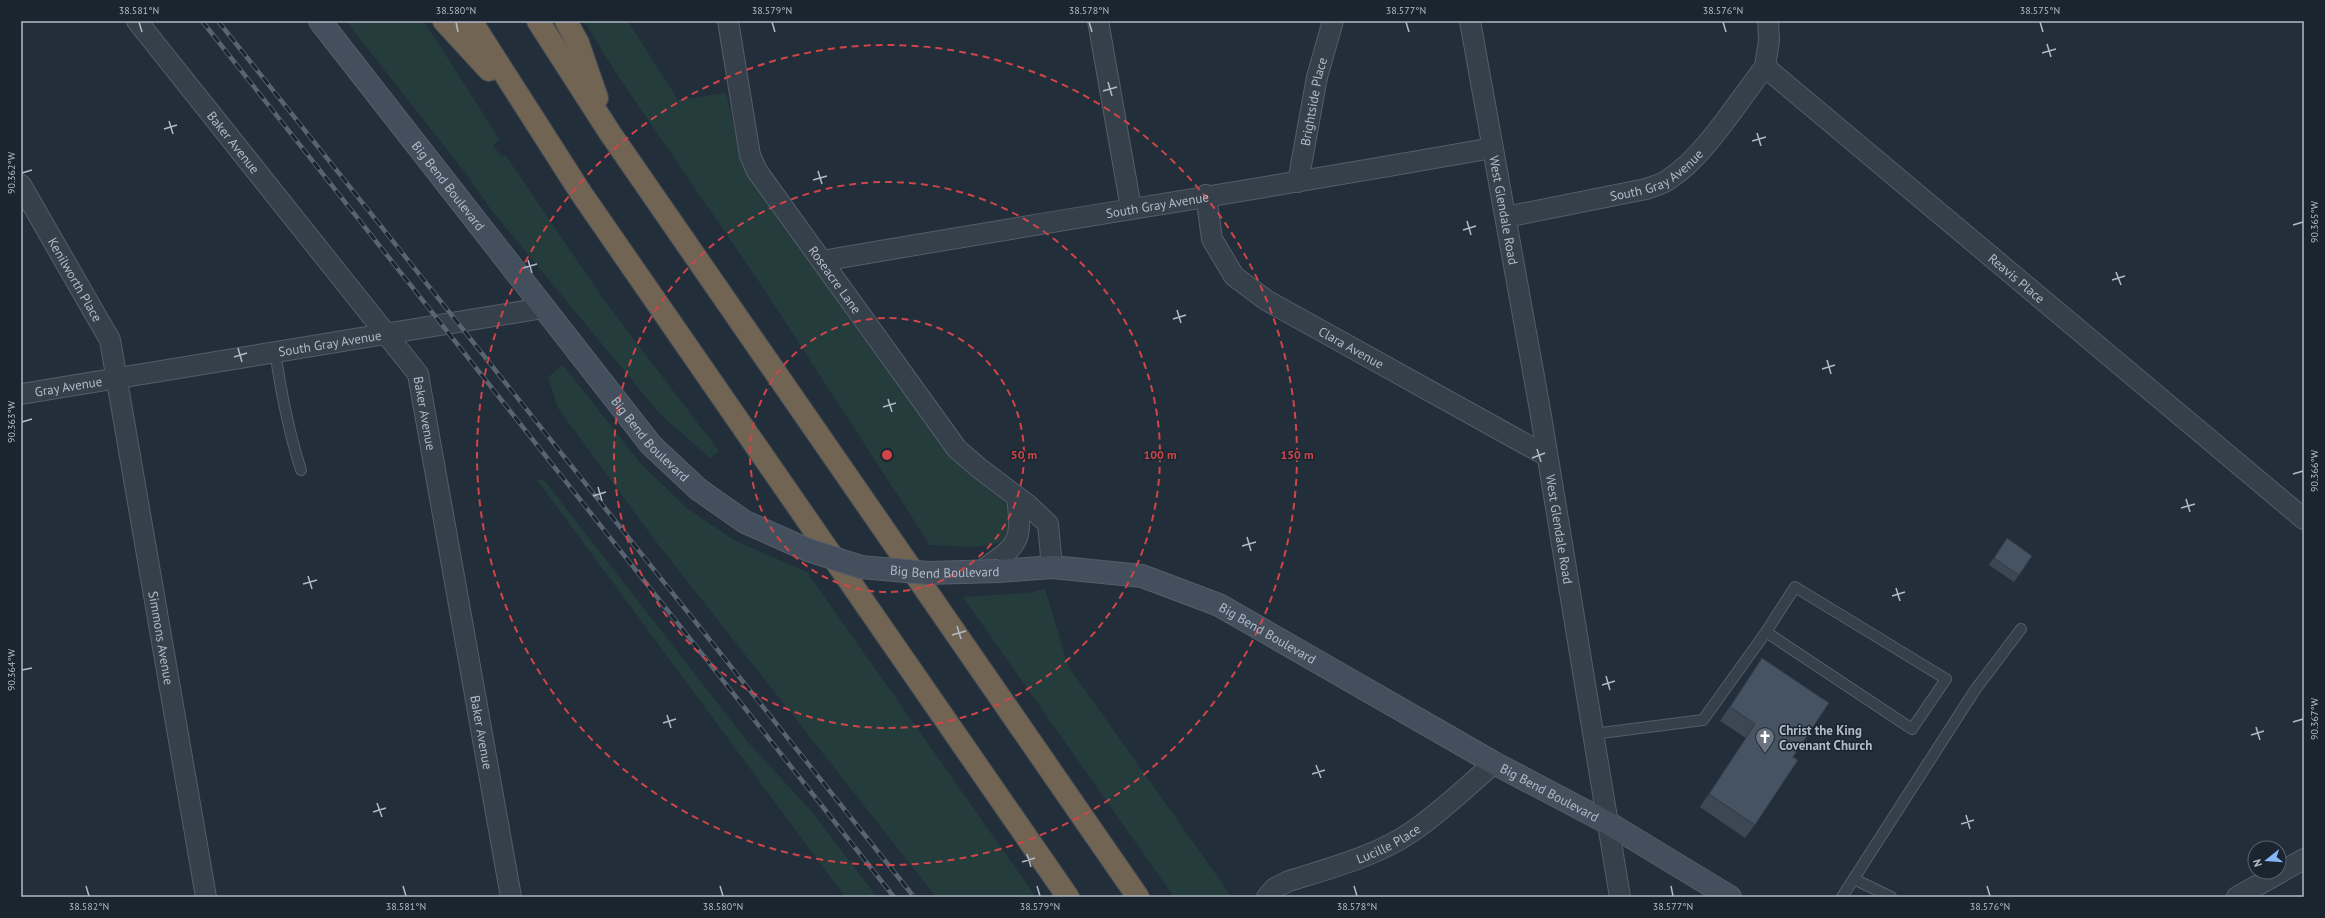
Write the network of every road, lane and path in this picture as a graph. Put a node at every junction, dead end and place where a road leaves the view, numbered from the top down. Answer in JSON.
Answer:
{"nodes":[{"id":1,"x":137,"y":21,"type":"edge"},
{"id":2,"x":320,"y":21,"type":"edge"},
{"id":3,"x":444,"y":21,"type":"edge"},
{"id":4,"x":471,"y":21,"type":"edge"},
{"id":5,"x":538,"y":21,"type":"edge"},
{"id":6,"x":566,"y":21,"type":"edge"},
{"id":7,"x":728,"y":21,"type":"edge"},
{"id":8,"x":1098,"y":21,"type":"edge"},
{"id":9,"x":1333,"y":21,"type":"edge"},
{"id":10,"x":1470,"y":21,"type":"edge"},
{"id":11,"x":1768,"y":21,"type":"edge"},
{"id":12,"x":1765,"y":67,"type":"junction"},
{"id":13,"x":526,"y":110,"type":"junction"},
{"id":14,"x":610,"y":133,"type":"junction"},
{"id":15,"x":1492,"y":148,"type":"junction"},
{"id":16,"x":1298,"y":182,"type":"junction"},
{"id":17,"x":21,"y":185,"type":"edge"},
{"id":18,"x":1206,"y":195,"type":"junction"},
{"id":19,"x":1131,"y":208,"type":"junction"},
{"id":20,"x":1506,"y":217,"type":"junction"},
{"id":21,"x":822,"y":261,"type":"junction"},
{"id":22,"x":543,"y":308,"type":"junction"},
{"id":23,"x":386,"y":332,"type":"junction"},
{"id":24,"x":275,"y":351,"type":"junction"},
{"id":25,"x":116,"y":378,"type":"junction"},
{"id":26,"x":21,"y":394,"type":"edge"},
{"id":27,"x":1547,"y":456,"type":"junction"},
{"id":28,"x":300,"y":470,"type":"dead end"},
{"id":29,"x":1018,"y":497,"type":"junction"},
{"id":30,"x":2304,"y":519,"type":"edge"},
{"id":31,"x":1052,"y":568,"type":"junction"},
{"id":32,"x":990,"y":571,"type":"junction"},
{"id":33,"x":2021,"y":629,"type":"dead end"},
{"id":34,"x":1766,"y":632,"type":"junction"},
{"id":35,"x":1593,"y":734,"type":"junction"},
{"id":36,"x":1494,"y":763,"type":"junction"},
{"id":37,"x":1608,"y":824,"type":"junction"},
{"id":38,"x":2304,"y":859,"type":"edge"},
{"id":39,"x":1854,"y":879,"type":"junction"},
{"id":40,"x":206,"y":897,"type":"edge"},
{"id":41,"x":511,"y":897,"type":"edge"},
{"id":42,"x":1068,"y":897,"type":"edge"},
{"id":43,"x":1138,"y":897,"type":"edge"},
{"id":44,"x":1267,"y":897,"type":"edge"},
{"id":45,"x":1620,"y":897,"type":"edge"},
{"id":46,"x":1730,"y":897,"type":"edge"},
{"id":47,"x":1842,"y":897,"type":"edge"},
{"id":48,"x":1891,"y":897,"type":"edge"},
{"id":49,"x":2237,"y":897,"type":"edge"}],
"edges":[{"from":1,"to":23,"type":"street","name":"Baker Avenue"},
{"from":2,"to":22,"type":"main road","name":"Big Bend Boulevard"},
{"from":3,"to":13,"type":"highway"},
{"from":4,"to":13,"type":"highway"},
{"from":5,"to":14,"type":"highway"},
{"from":6,"to":14,"type":"highway"},
{"from":7,"to":21,"type":"street","name":"Roseacre Lane"},
{"from":8,"to":19,"type":"street"},
{"from":9,"to":16,"type":"street","name":"Brightside Place"},
{"from":10,"to":15,"type":"street","name":"West Glendale Road"},
{"from":11,"to":12,"type":"street"},
{"from":12,"to":20,"type":"street","name":"South Gray Avenue"},
{"from":12,"to":30,"type":"street","name":"Reavis Place"},
{"from":13,"to":42,"type":"highway"},
{"from":14,"to":43,"type":"highway"},
{"from":15,"to":16,"type":"street","name":"South Gray Avenue"},
{"from":15,"to":20,"type":"street","name":"West Glendale Road"},
{"from":16,"to":18,"type":"street","name":"South Gray Avenue"},
{"from":17,"to":25,"type":"street","name":"Kenilworth Place"},
{"from":18,"to":19,"type":"street","name":"South Gray Avenue"},
{"from":18,"to":27,"type":"street","name":"Clara Avenue"},
{"from":19,"to":21,"type":"street","name":"South Gray Avenue"},
{"from":20,"to":27,"type":"street","name":"West Glendale Road"},
{"from":21,"to":29,"type":"street","name":"Roseacre Lane"},
{"from":22,"to":23,"type":"street","name":"South Gray Avenue"},
{"from":22,"to":32,"type":"main road","name":"Big Bend Boulevard","bridge":true},
{"from":23,"to":24,"type":"street","name":"South Gray Avenue"},
{"from":23,"to":41,"type":"street","name":"Baker Avenue"},
{"from":24,"to":25,"type":"street","name":"South Gray Avenue"},
{"from":24,"to":28,"type":"lane"},
{"from":25,"to":26,"type":"street","name":"Gray Avenue"},
{"from":25,"to":40,"type":"street","name":"Simmons Avenue"},
{"from":27,"to":35,"type":"street","name":"West Glendale Road"},
{"from":29,"to":31,"type":"street","name":"Roseacre Lane"},
{"from":29,"to":32,"type":"street"},
{"from":31,"to":32,"type":"main road","name":"Big Bend Boulevard"},
{"from":31,"to":36,"type":"main road","name":"Big Bend Boulevard"},
{"from":33,"to":39,"type":"lane"},
{"from":34,"to":34,"type":"lane"},
{"from":34,"to":35,"type":"lane"},
{"from":35,"to":37,"type":"street","name":"West Glendale Road"},
{"from":36,"to":37,"type":"main road","name":"Big Bend Boulevard"},
{"from":36,"to":44,"type":"street","name":"Lucille Place"},
{"from":37,"to":45,"type":"street","name":"West Glendale Road"},
{"from":37,"to":46,"type":"main road","name":"Big Bend Boulevard"},
{"from":38,"to":49,"type":"street"},
{"from":39,"to":47,"type":"lane"},
{"from":39,"to":48,"type":"lane"}]}
